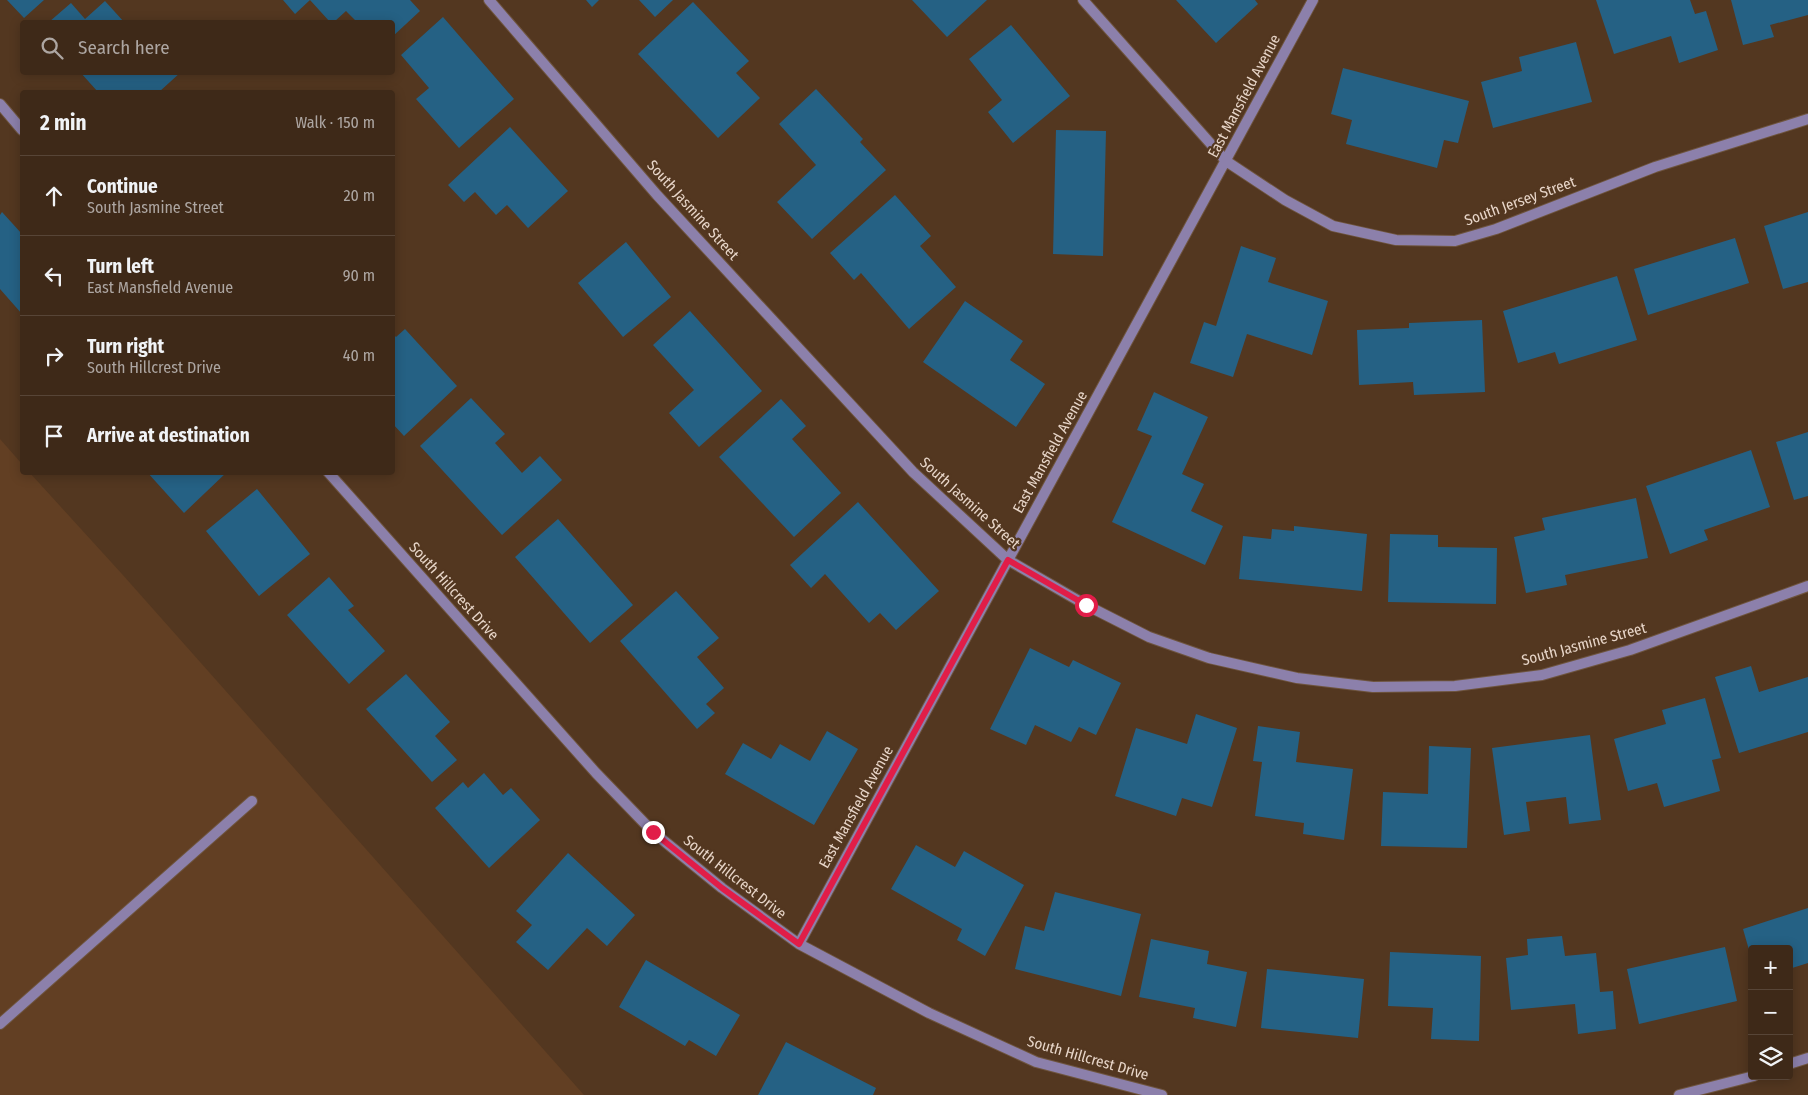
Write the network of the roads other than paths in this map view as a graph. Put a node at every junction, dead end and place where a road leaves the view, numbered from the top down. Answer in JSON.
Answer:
{"nodes":[{"id":1,"x":489,"y":0,"type":"edge"},
{"id":2,"x":1083,"y":0,"type":"edge"},
{"id":3,"x":1313,"y":0,"type":"edge"},
{"id":4,"x":0,"y":104,"type":"edge"},
{"id":5,"x":1808,"y":119,"type":"edge"},
{"id":6,"x":20,"y":128,"type":"edge"},
{"id":7,"x":1226,"y":161,"type":"junction"},
{"id":8,"x":331,"y":475,"type":"edge"},
{"id":9,"x":1008,"y":560,"type":"junction"},
{"id":10,"x":1808,"y":586,"type":"edge"},
{"id":11,"x":252,"y":801,"type":"dead end"},
{"id":12,"x":799,"y":944,"type":"junction"},
{"id":13,"x":0,"y":1024,"type":"edge"},
{"id":14,"x":1808,"y":1058,"type":"edge"},
{"id":15,"x":1793,"y":1063,"type":"edge"},
{"id":16,"x":1748,"y":1078,"type":"edge"},
{"id":17,"x":1145,"y":1093,"type":"edge"},
{"id":18,"x":1162,"y":1095,"type":"edge"},
{"id":19,"x":1679,"y":1095,"type":"edge"}],
"edges":[{"from":1,"to":9,"type":"street","name":"South Jasmine Street"},
{"from":2,"to":7,"type":"street","name":"South Jersey Street"},
{"from":3,"to":7,"type":"street","name":"East Mansfield Avenue"},
{"from":4,"to":6,"type":"street"},
{"from":5,"to":7,"type":"street","name":"South Jersey Street"},
{"from":7,"to":9,"type":"street","name":"East Mansfield Avenue"},
{"from":8,"to":12,"type":"street","name":"South Hillcrest Drive"},
{"from":9,"to":10,"type":"street","name":"South Jasmine Street"},
{"from":9,"to":12,"type":"street","name":"East Mansfield Avenue"},
{"from":11,"to":13,"type":"street"},
{"from":12,"to":17,"type":"street","name":"South Hillcrest Drive"},
{"from":14,"to":15,"type":"street"},
{"from":16,"to":19,"type":"street"},
{"from":17,"to":18,"type":"street","name":"South Hillcrest Drive"}]}
